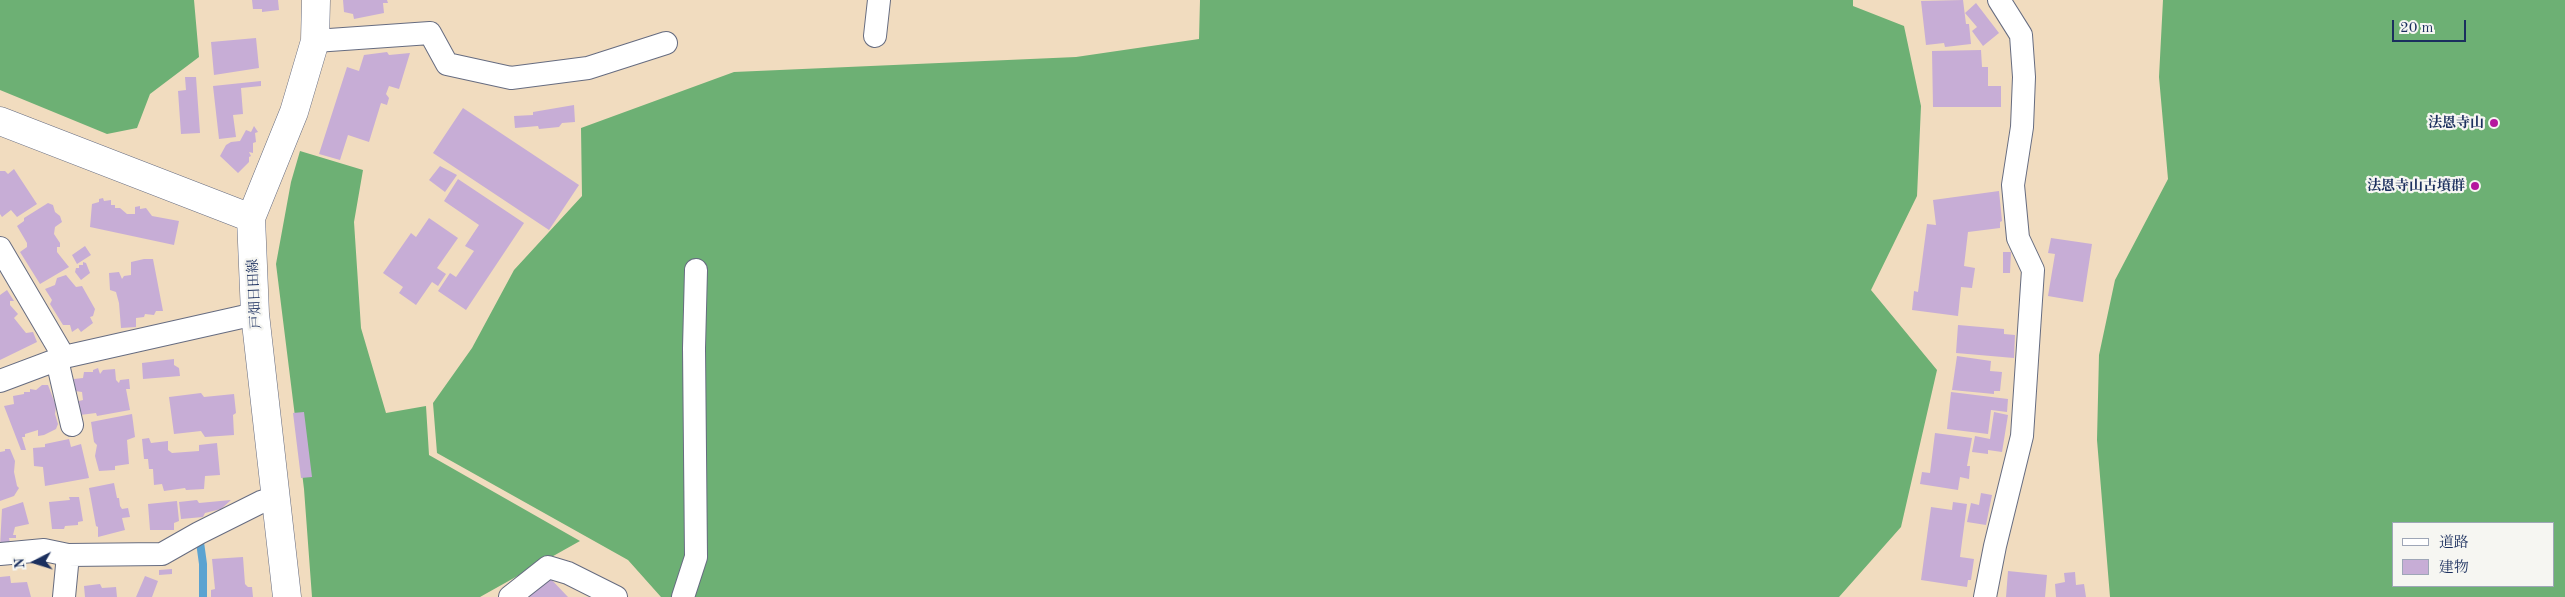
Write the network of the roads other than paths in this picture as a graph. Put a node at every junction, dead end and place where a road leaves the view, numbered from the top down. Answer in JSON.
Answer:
{"nodes":[{"id":1,"x":316,"y":0,"type":"edge"},
{"id":2,"x":879,"y":0,"type":"edge"},
{"id":3,"x":1999,"y":0,"type":"edge"},
{"id":4,"x":875,"y":36,"type":"dead end"},
{"id":5,"x":315,"y":41,"type":"junction"},
{"id":6,"x":666,"y":43,"type":"dead end"},
{"id":7,"x":0,"y":121,"type":"edge"},
{"id":8,"x":251,"y":218,"type":"junction"},
{"id":9,"x":0,"y":248,"type":"edge"},
{"id":10,"x":696,"y":270,"type":"dead end"},
{"id":11,"x":255,"y":314,"type":"junction"},
{"id":12,"x":60,"y":358,"type":"junction"},
{"id":13,"x":0,"y":381,"type":"edge"},
{"id":14,"x":72,"y":425,"type":"dead end"},
{"id":15,"x":276,"y":497,"type":"junction"},
{"id":16,"x":0,"y":554,"type":"edge"},
{"id":17,"x":68,"y":555,"type":"junction"},
{"id":18,"x":64,"y":597,"type":"edge"},
{"id":19,"x":287,"y":597,"type":"edge"},
{"id":20,"x":510,"y":597,"type":"edge"},
{"id":21,"x":616,"y":597,"type":"edge"},
{"id":22,"x":683,"y":597,"type":"edge"},
{"id":23,"x":1986,"y":597,"type":"edge"}],
"edges":[{"from":1,"to":5,"type":"main road","name":"戸畑日田線"},
{"from":2,"to":4,"type":"street"},
{"from":3,"to":23,"type":"street"},
{"from":5,"to":6,"type":"street"},
{"from":5,"to":8,"type":"main road","name":"戸畑日田線"},
{"from":7,"to":8,"type":"main road"},
{"from":8,"to":11,"type":"main road","name":"戸畑日田線"},
{"from":9,"to":12,"type":"street"},
{"from":10,"to":22,"type":"street"},
{"from":11,"to":12,"type":"street"},
{"from":11,"to":15,"type":"main road","name":"戸畑日田線"},
{"from":12,"to":13,"type":"street"},
{"from":12,"to":14,"type":"street"},
{"from":15,"to":17,"type":"street"},
{"from":15,"to":19,"type":"main road","name":"戸畑日田線"},
{"from":16,"to":17,"type":"street"},
{"from":17,"to":18,"type":"street"},
{"from":20,"to":21,"type":"street"}]}
